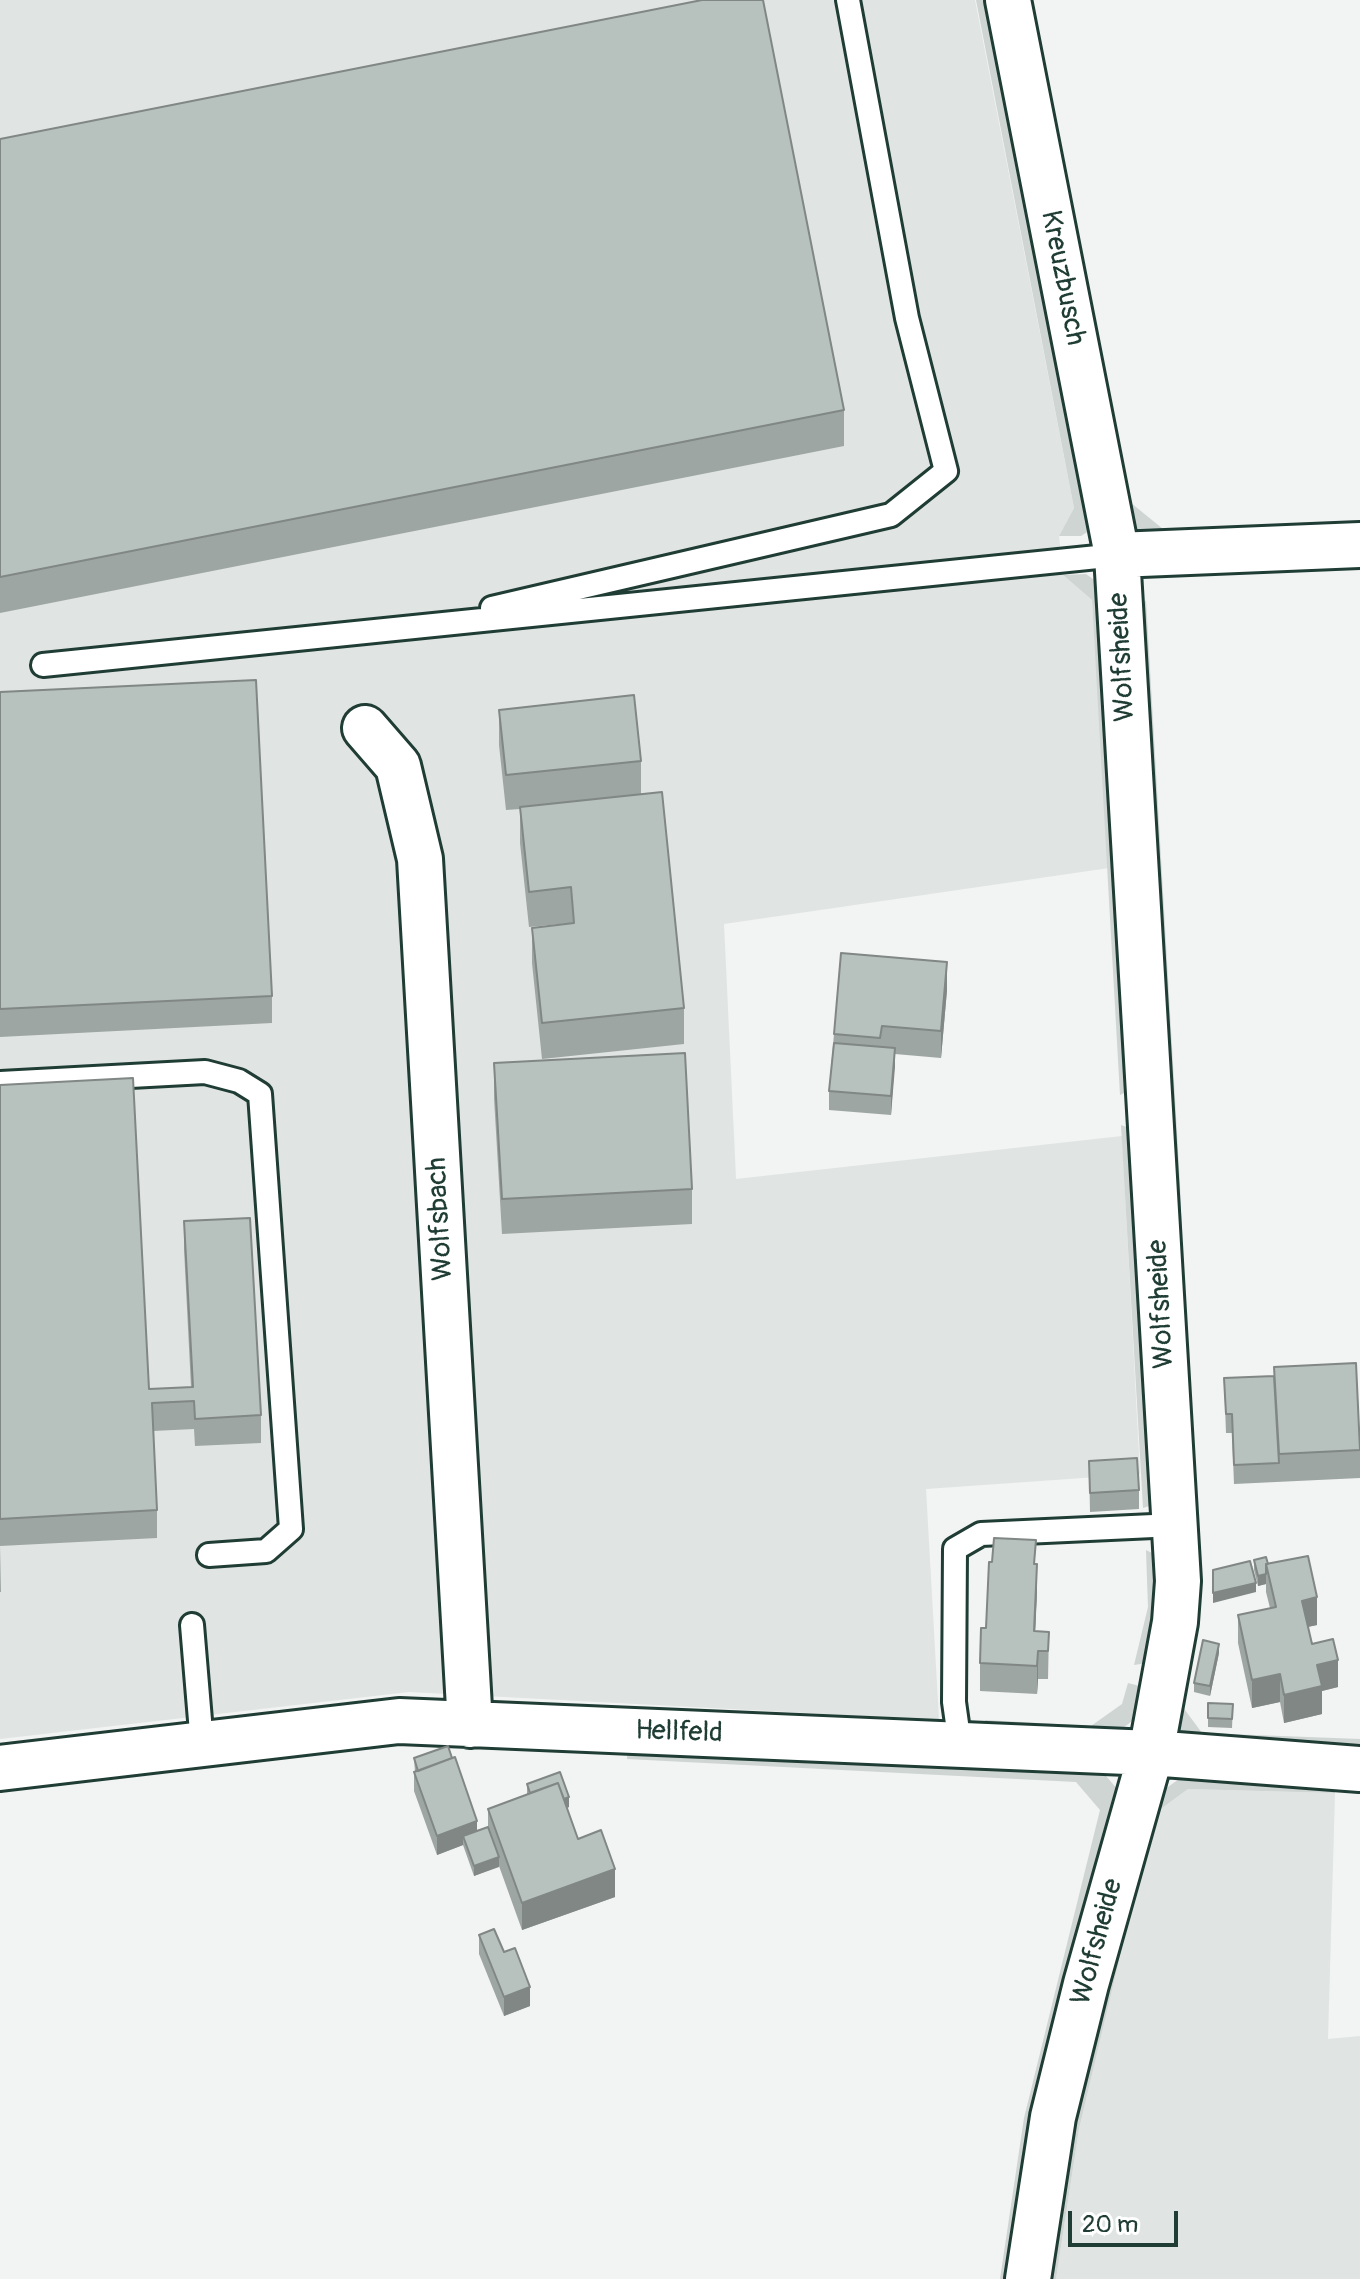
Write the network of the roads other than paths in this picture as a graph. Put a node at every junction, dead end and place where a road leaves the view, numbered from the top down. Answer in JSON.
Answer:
{"nodes":[{"id":1,"x":848,"y":0,"type":"edge"},
{"id":2,"x":1008,"y":0,"type":"edge"},
{"id":3,"x":1360,"y":545,"type":"edge"},
{"id":4,"x":1117,"y":555,"type":"junction"},
{"id":5,"x":401,"y":629,"type":"junction"},
{"id":6,"x":43,"y":665,"type":"dead end"},
{"id":7,"x":365,"y":728,"type":"dead end"},
{"id":8,"x":0,"y":1083,"type":"edge"},
{"id":9,"x":1175,"y":1525,"type":"junction"},
{"id":10,"x":209,"y":1555,"type":"dead end"},
{"id":11,"x":192,"y":1625,"type":"dead end"},
{"id":12,"x":470,"y":1725,"type":"junction"},
{"id":13,"x":202,"y":1744,"type":"junction"},
{"id":14,"x":960,"y":1745,"type":"junction"},
{"id":15,"x":1151,"y":1753,"type":"junction"},
{"id":16,"x":0,"y":1768,"type":"edge"},
{"id":17,"x":1360,"y":1769,"type":"edge"},
{"id":18,"x":1028,"y":2279,"type":"edge"}],
"edges":[{"from":1,"to":5,"type":"lane"},
{"from":2,"to":4,"type":"street","name":"Kreuzbusch"},
{"from":3,"to":4,"type":"street","name":"Wolfsheide"},
{"from":4,"to":5,"type":"lane"},
{"from":4,"to":9,"type":"street","name":"Wolfsheide"},
{"from":5,"to":6,"type":"lane"},
{"from":7,"to":12,"type":"street","name":"Wolfsbach"},
{"from":8,"to":10,"type":"lane"},
{"from":9,"to":14,"type":"lane"},
{"from":9,"to":15,"type":"street","name":"Wolfsheide"},
{"from":11,"to":13,"type":"lane"},
{"from":12,"to":13,"type":"street","name":"Hellfeld"},
{"from":12,"to":14,"type":"street","name":"Hellfeld"},
{"from":13,"to":16,"type":"street","name":"Hellfeld"},
{"from":14,"to":15,"type":"street","name":"Hellfeld"},
{"from":15,"to":17,"type":"street","name":"Hellfeld"},
{"from":15,"to":18,"type":"street","name":"Wolfsheide"}]}
